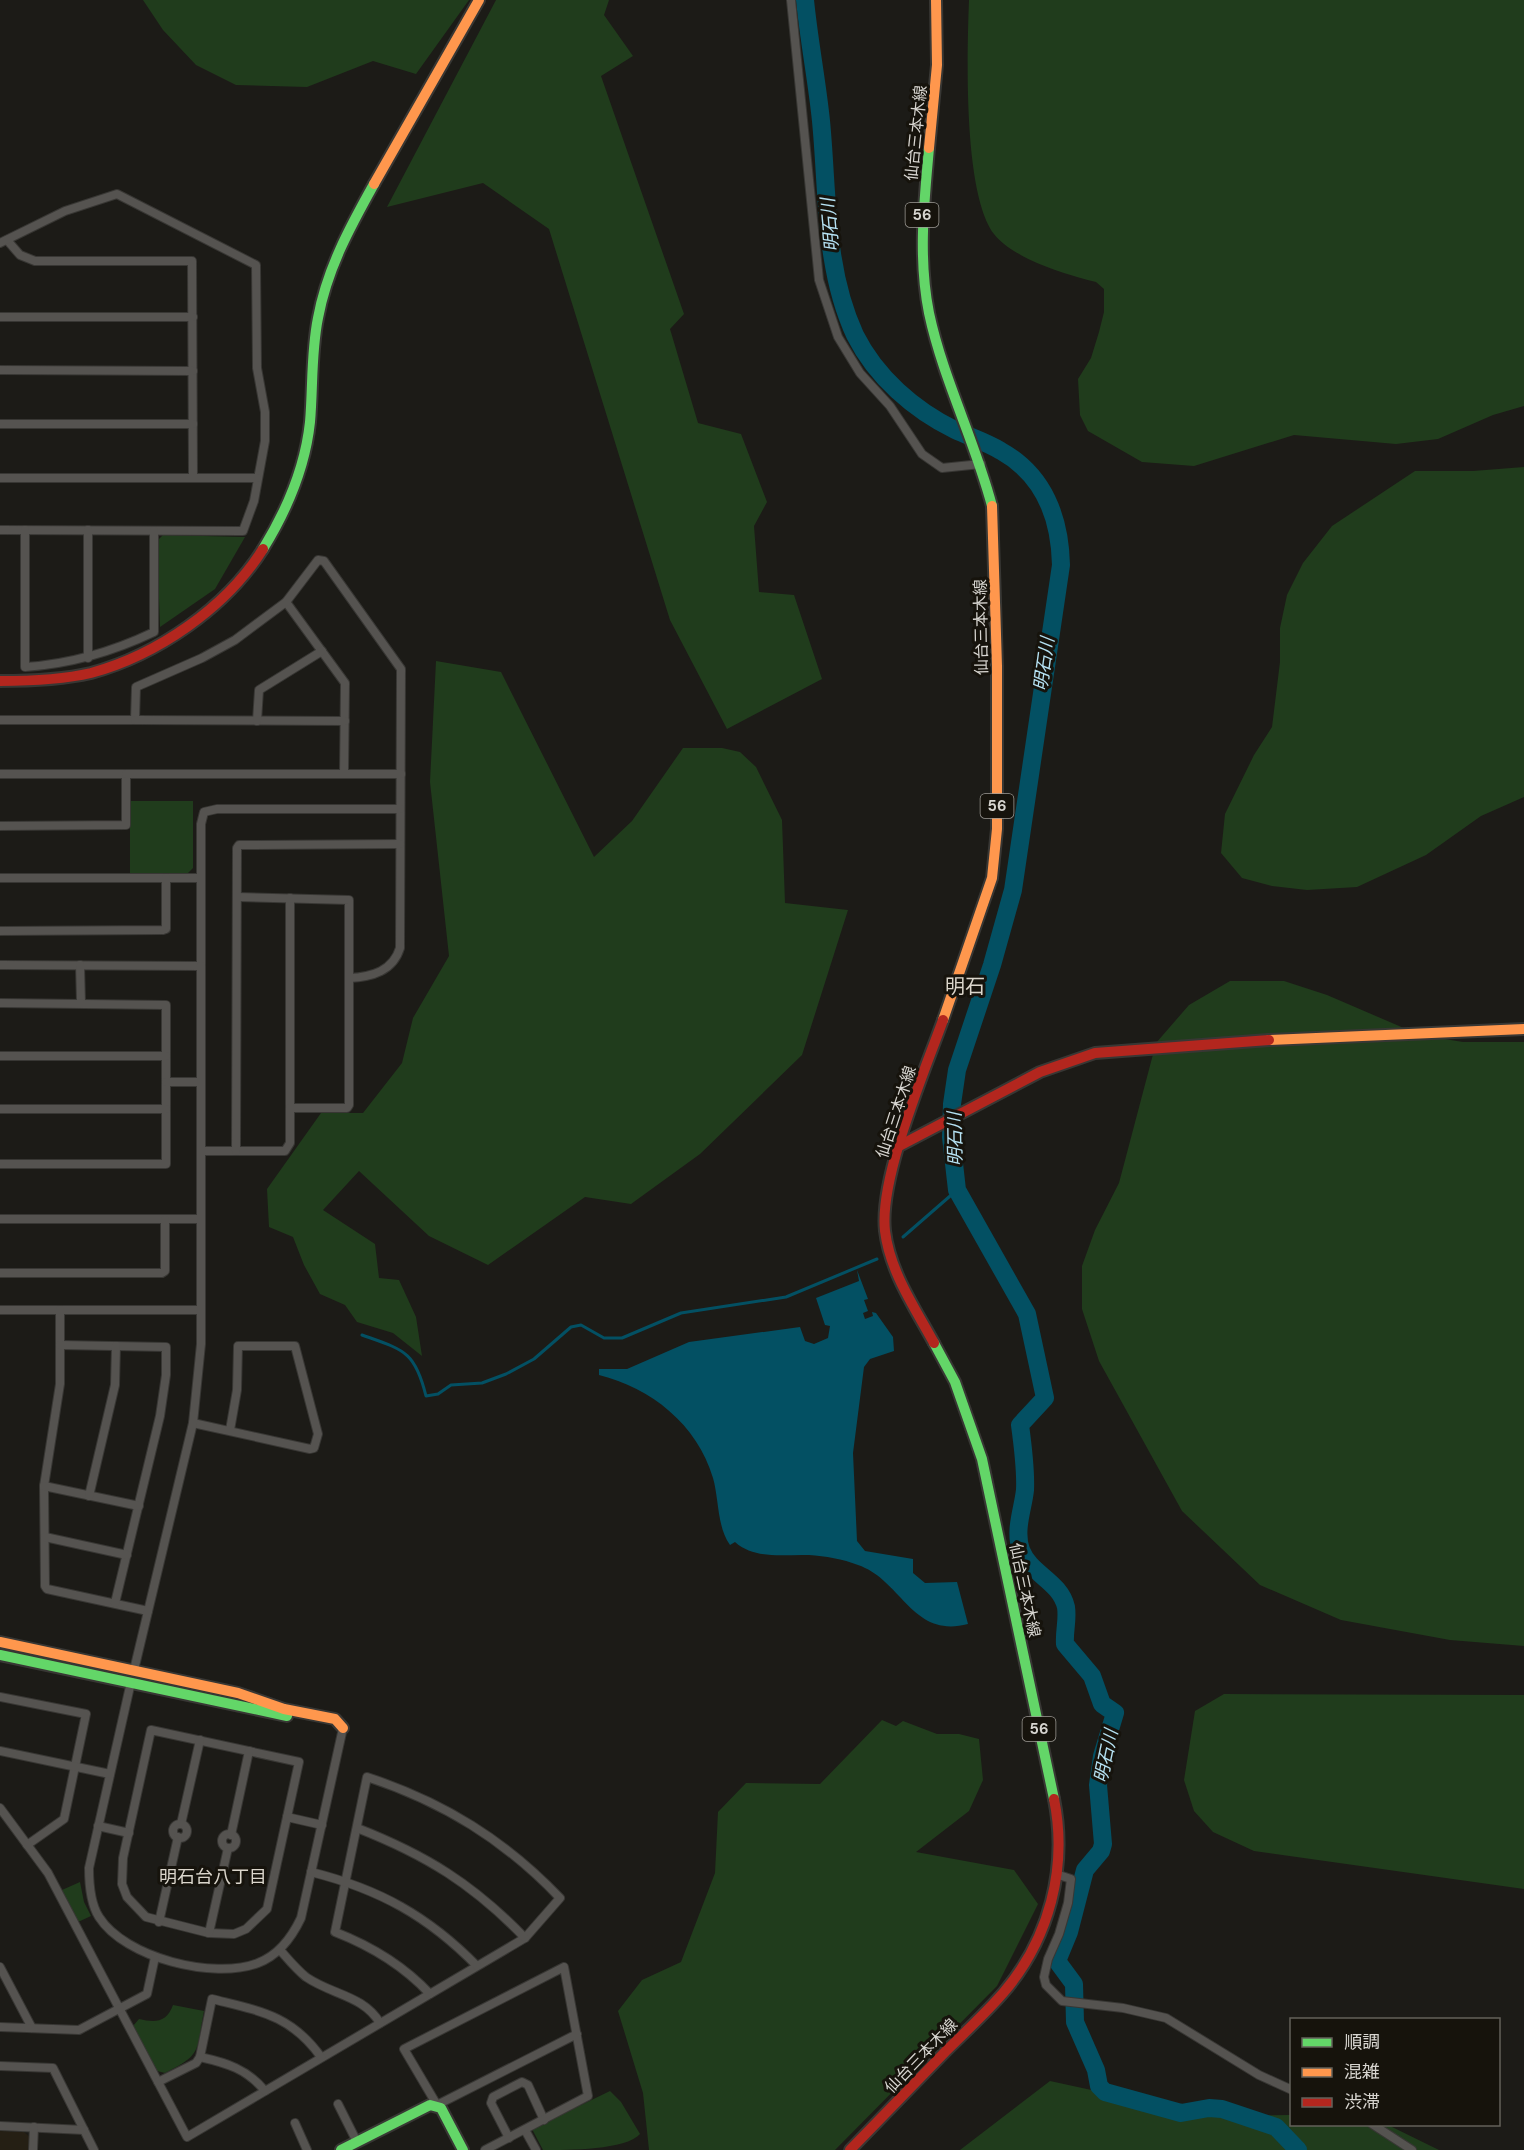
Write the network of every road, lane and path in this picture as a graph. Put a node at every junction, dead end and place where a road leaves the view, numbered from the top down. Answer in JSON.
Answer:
{"nodes":[{"id":1,"x":479,"y":0,"type":"edge"},
{"id":2,"x":790,"y":0,"type":"edge"},
{"id":3,"x":936,"y":0,"type":"edge"},
{"id":4,"x":4,"y":241,"type":"edge"},
{"id":5,"x":0,"y":317,"type":"edge"},
{"id":6,"x":193,"y":317,"type":"junction"},
{"id":7,"x":0,"y":370,"type":"edge"},
{"id":8,"x":193,"y":371,"type":"junction"},
{"id":9,"x":0,"y":424,"type":"edge"},
{"id":10,"x":193,"y":424,"type":"junction"},
{"id":11,"x":981,"y":464,"type":"junction"},
{"id":12,"x":0,"y":478,"type":"edge"},
{"id":13,"x":193,"y":478,"type":"junction"},
{"id":14,"x":257,"y":478,"type":"junction"},
{"id":15,"x":0,"y":530,"type":"edge"},
{"id":16,"x":25,"y":530,"type":"junction"},
{"id":17,"x":88,"y":530,"type":"junction"},
{"id":18,"x":154,"y":531,"type":"junction"},
{"id":19,"x":286,"y":602,"type":"junction"},
{"id":20,"x":322,"y":651,"type":"junction"},
{"id":21,"x":88,"y":658,"type":"junction"},
{"id":22,"x":0,"y":681,"type":"edge"},
{"id":23,"x":0,"y":720,"type":"edge"},
{"id":24,"x":135,"y":720,"type":"junction"},
{"id":25,"x":257,"y":721,"type":"junction"},
{"id":26,"x":345,"y":721,"type":"junction"},
{"id":27,"x":0,"y":774,"type":"edge"},
{"id":28,"x":126,"y":774,"type":"junction"},
{"id":29,"x":344,"y":774,"type":"junction"},
{"id":30,"x":401,"y":774,"type":"junction"},
{"id":31,"x":400,"y":809,"type":"junction"},
{"id":32,"x":0,"y":825,"type":"edge"},
{"id":33,"x":400,"y":844,"type":"junction"},
{"id":34,"x":0,"y":878,"type":"edge"},
{"id":35,"x":166,"y":878,"type":"junction"},
{"id":36,"x":201,"y":878,"type":"junction"},
{"id":37,"x":237,"y":897,"type":"junction"},
{"id":38,"x":290,"y":898,"type":"junction"},
{"id":39,"x":0,"y":931,"type":"edge"},
{"id":40,"x":0,"y":965,"type":"edge"},
{"id":41,"x":80,"y":965,"type":"junction"},
{"id":42,"x":201,"y":966,"type":"junction"},
{"id":43,"x":349,"y":978,"type":"junction"},
{"id":44,"x":0,"y":1003,"type":"edge"},
{"id":45,"x":81,"y":1003,"type":"junction"},
{"id":46,"x":1524,"y":1029,"type":"edge"},
{"id":47,"x":0,"y":1056,"type":"edge"},
{"id":48,"x":166,"y":1056,"type":"junction"},
{"id":49,"x":166,"y":1082,"type":"junction"},
{"id":50,"x":201,"y":1082,"type":"junction"},
{"id":51,"x":290,"y":1108,"type":"junction"},
{"id":52,"x":0,"y":1109,"type":"edge"},
{"id":53,"x":166,"y":1109,"type":"junction"},
{"id":54,"x":900,"y":1146,"type":"junction"},
{"id":55,"x":201,"y":1151,"type":"junction"},
{"id":56,"x":236,"y":1151,"type":"junction"},
{"id":57,"x":0,"y":1164,"type":"edge"},
{"id":58,"x":0,"y":1220,"type":"edge"},
{"id":59,"x":165,"y":1220,"type":"junction"},
{"id":60,"x":201,"y":1220,"type":"junction"},
{"id":61,"x":0,"y":1273,"type":"edge"},
{"id":62,"x":0,"y":1310,"type":"edge"},
{"id":63,"x":60,"y":1310,"type":"junction"},
{"id":64,"x":201,"y":1310,"type":"junction"},
{"id":65,"x":60,"y":1345,"type":"junction"},
{"id":66,"x":116,"y":1346,"type":"junction"},
{"id":67,"x":193,"y":1423,"type":"junction"},
{"id":68,"x":230,"y":1430,"type":"junction"},
{"id":69,"x":44,"y":1486,"type":"junction"},
{"id":70,"x":89,"y":1496,"type":"junction"},
{"id":71,"x":139,"y":1506,"type":"junction"},
{"id":72,"x":45,"y":1537,"type":"junction"},
{"id":73,"x":127,"y":1555,"type":"junction"},
{"id":74,"x":115,"y":1604,"type":"junction"},
{"id":75,"x":148,"y":1611,"type":"junction"},
{"id":76,"x":0,"y":1642,"type":"edge"},
{"id":77,"x":0,"y":1654,"type":"edge"},
{"id":78,"x":134,"y":1670,"type":"junction"},
{"id":79,"x":131,"y":1682,"type":"junction"},
{"id":80,"x":0,"y":1697,"type":"edge"},
{"id":81,"x":343,"y":1728,"type":"junction"},
{"id":82,"x":200,"y":1740,"type":"junction"},
{"id":83,"x":0,"y":1751,"type":"edge"},
{"id":84,"x":249,"y":1751,"type":"junction"},
{"id":85,"x":75,"y":1767,"type":"junction"},
{"id":86,"x":110,"y":1774,"type":"junction"},
{"id":87,"x":0,"y":1808,"type":"edge"},
{"id":88,"x":287,"y":1817,"type":"junction"},
{"id":89,"x":322,"y":1825,"type":"junction"},
{"id":90,"x":98,"y":1826,"type":"junction"},
{"id":91,"x":357,"y":1828,"type":"junction"},
{"id":92,"x":129,"y":1833,"type":"junction"},
{"id":93,"x":27,"y":1845,"type":"junction"},
{"id":94,"x":311,"y":1872,"type":"junction"},
{"id":95,"x":1059,"y":1875,"type":"junction"},
{"id":96,"x":345,"y":1881,"type":"junction"},
{"id":97,"x":159,"y":1922,"type":"junction"},
{"id":98,"x":209,"y":1934,"type":"junction"},
{"id":99,"x":525,"y":1938,"type":"junction"},
{"id":100,"x":280,"y":1950,"type":"junction"},
{"id":101,"x":155,"y":1957,"type":"junction"},
{"id":102,"x":477,"y":1966,"type":"junction"},
{"id":103,"x":1,"y":1969,"type":"edge"},
{"id":104,"x":430,"y":1994,"type":"junction"},
{"id":105,"x":119,"y":2008,"type":"junction"},
{"id":106,"x":380,"y":2023,"type":"junction"},
{"id":107,"x":0,"y":2027,"type":"edge"},
{"id":108,"x":32,"y":2028,"type":"junction"},
{"id":109,"x":577,"y":2034,"type":"junction"},
{"id":110,"x":200,"y":2057,"type":"junction"},
{"id":111,"x":321,"y":2057,"type":"junction"},
{"id":112,"x":0,"y":2066,"type":"edge"},
{"id":113,"x":158,"y":2082,"type":"junction"},
{"id":114,"x":1290,"y":2089,"type":"edge"},
{"id":115,"x":265,"y":2091,"type":"junction"},
{"id":116,"x":338,"y":2104,"type":"dead end"},
{"id":117,"x":437,"y":2106,"type":"junction"},
{"id":118,"x":544,"y":2120,"type":"junction"},
{"id":119,"x":295,"y":2123,"type":"dead end"},
{"id":120,"x":0,"y":2126,"type":"edge"},
{"id":121,"x":1375,"y":2126,"type":"edge"},
{"id":122,"x":34,"y":2127,"type":"junction"},
{"id":123,"x":84,"y":2130,"type":"junction"},
{"id":124,"x":525,"y":2130,"type":"junction"},
{"id":125,"x":509,"y":2138,"type":"junction"},
{"id":126,"x":357,"y":2142,"type":"junction"},
{"id":127,"x":33,"y":2150,"type":"edge"},
{"id":128,"x":94,"y":2150,"type":"edge"},
{"id":129,"x":307,"y":2150,"type":"edge"},
{"id":130,"x":341,"y":2150,"type":"edge"},
{"id":131,"x":463,"y":2150,"type":"edge"},
{"id":132,"x":485,"y":2150,"type":"edge"},
{"id":133,"x":536,"y":2150,"type":"edge"},
{"id":134,"x":850,"y":2150,"type":"edge"},
{"id":135,"x":1412,"y":2150,"type":"edge"}],
"edges":[{"from":1,"to":22,"type":"street"},
{"from":2,"to":11,"type":"street"},
{"from":3,"to":11,"type":"street","name":"仙台三本木線","number":"56"},
{"from":4,"to":6,"type":"street"},
{"from":4,"to":14,"type":"street"},
{"from":5,"to":6,"type":"street"},
{"from":6,"to":8,"type":"street"},
{"from":7,"to":8,"type":"street"},
{"from":8,"to":10,"type":"street"},
{"from":9,"to":10,"type":"street"},
{"from":10,"to":13,"type":"street"},
{"from":11,"to":54,"type":"street","name":"仙台三本木線","number":"56"},
{"from":12,"to":13,"type":"street"},
{"from":13,"to":14,"type":"street"},
{"from":14,"to":18,"type":"street"},
{"from":15,"to":16,"type":"street"},
{"from":16,"to":17,"type":"street"},
{"from":16,"to":21,"type":"street"},
{"from":17,"to":18,"type":"street"},
{"from":17,"to":21,"type":"street"},
{"from":18,"to":21,"type":"street"},
{"from":19,"to":20,"type":"street"},
{"from":19,"to":24,"type":"street"},
{"from":19,"to":30,"type":"street"},
{"from":20,"to":25,"type":"street"},
{"from":20,"to":26,"type":"street"},
{"from":23,"to":24,"type":"street"},
{"from":24,"to":25,"type":"street"},
{"from":25,"to":26,"type":"street"},
{"from":26,"to":29,"type":"street"},
{"from":27,"to":28,"type":"street"},
{"from":28,"to":29,"type":"street"},
{"from":28,"to":32,"type":"street"},
{"from":29,"to":30,"type":"street"},
{"from":30,"to":31,"type":"street"},
{"from":31,"to":33,"type":"street"},
{"from":31,"to":36,"type":"street"},
{"from":33,"to":37,"type":"street"},
{"from":33,"to":43,"type":"street"},
{"from":34,"to":35,"type":"street"},
{"from":35,"to":36,"type":"street"},
{"from":35,"to":39,"type":"street"},
{"from":36,"to":42,"type":"street"},
{"from":37,"to":38,"type":"street"},
{"from":37,"to":56,"type":"street"},
{"from":38,"to":43,"type":"street"},
{"from":38,"to":51,"type":"street"},
{"from":40,"to":41,"type":"street"},
{"from":41,"to":42,"type":"street"},
{"from":41,"to":45,"type":"street"},
{"from":42,"to":50,"type":"street"},
{"from":43,"to":51,"type":"street"},
{"from":44,"to":45,"type":"street"},
{"from":45,"to":48,"type":"street"},
{"from":46,"to":54,"type":"street"},
{"from":47,"to":48,"type":"street"},
{"from":48,"to":49,"type":"street"},
{"from":49,"to":50,"type":"street"},
{"from":49,"to":53,"type":"street"},
{"from":50,"to":55,"type":"street"},
{"from":51,"to":56,"type":"street"},
{"from":52,"to":53,"type":"street"},
{"from":53,"to":57,"type":"street"},
{"from":54,"to":95,"type":"street","name":"仙台三本木線","number":"56"},
{"from":55,"to":56,"type":"street"},
{"from":55,"to":60,"type":"street"},
{"from":58,"to":59,"type":"street"},
{"from":59,"to":60,"type":"street"},
{"from":59,"to":61,"type":"street"},
{"from":60,"to":64,"type":"street"},
{"from":62,"to":63,"type":"street"},
{"from":63,"to":64,"type":"street"},
{"from":63,"to":65,"type":"street"},
{"from":64,"to":67,"type":"street"},
{"from":65,"to":66,"type":"street"},
{"from":65,"to":69,"type":"street"},
{"from":66,"to":70,"type":"street"},
{"from":66,"to":71,"type":"street"},
{"from":67,"to":68,"type":"street"},
{"from":67,"to":75,"type":"street"},
{"from":68,"to":68,"type":"street"},
{"from":69,"to":70,"type":"street"},
{"from":69,"to":72,"type":"street"},
{"from":70,"to":71,"type":"street"},
{"from":71,"to":73,"type":"street"},
{"from":72,"to":73,"type":"street"},
{"from":72,"to":74,"type":"street"},
{"from":73,"to":74,"type":"street"},
{"from":74,"to":75,"type":"street"},
{"from":75,"to":78,"type":"street"},
{"from":76,"to":78,"type":"street"},
{"from":77,"to":79,"type":"street"},
{"from":78,"to":81,"type":"street"},
{"from":79,"to":81,"type":"street"},
{"from":79,"to":86,"type":"street"},
{"from":80,"to":85,"type":"street"},
{"from":81,"to":89,"type":"street"},
{"from":82,"to":84,"type":"street"},
{"from":82,"to":92,"type":"street"},
{"from":82,"to":97,"type":"street"},
{"from":83,"to":85,"type":"street"},
{"from":84,"to":88,"type":"street"},
{"from":84,"to":98,"type":"street"},
{"from":85,"to":86,"type":"street"},
{"from":85,"to":93,"type":"street"},
{"from":86,"to":90,"type":"street"},
{"from":87,"to":93,"type":"street"},
{"from":88,"to":89,"type":"street"},
{"from":88,"to":98,"type":"street"},
{"from":89,"to":94,"type":"street"},
{"from":90,"to":92,"type":"street"},
{"from":90,"to":101,"type":"street"},
{"from":91,"to":96,"type":"street"},
{"from":91,"to":99,"type":"street"},
{"from":91,"to":99,"type":"street"},
{"from":92,"to":97,"type":"street"},
{"from":93,"to":105,"type":"street"},
{"from":94,"to":96,"type":"street"},
{"from":94,"to":100,"type":"street"},
{"from":95,"to":114,"type":"street"},
{"from":95,"to":134,"type":"street","name":"仙台三本木線","number":"56"},
{"from":96,"to":102,"type":"street"},
{"from":96,"to":104,"type":"street"},
{"from":97,"to":98,"type":"street"},
{"from":99,"to":102,"type":"street"},
{"from":100,"to":101,"type":"street"},
{"from":100,"to":106,"type":"street"},
{"from":101,"to":105,"type":"street"},
{"from":102,"to":104,"type":"street"},
{"from":103,"to":108,"type":"street"},
{"from":104,"to":106,"type":"street"},
{"from":105,"to":108,"type":"street"},
{"from":105,"to":113,"type":"street"},
{"from":106,"to":111,"type":"street"},
{"from":107,"to":108,"type":"street"},
{"from":109,"to":117,"type":"street"},
{"from":109,"to":117,"type":"street"},
{"from":109,"to":118,"type":"street"},
{"from":110,"to":111,"type":"street"},
{"from":110,"to":113,"type":"street"},
{"from":110,"to":115,"type":"street"},
{"from":111,"to":115,"type":"street"},
{"from":112,"to":123,"type":"street"},
{"from":113,"to":115,"type":"street"},
{"from":116,"to":126,"type":"street"},
{"from":117,"to":126,"type":"street"},
{"from":117,"to":131,"type":"street"},
{"from":118,"to":124,"type":"street"},
{"from":118,"to":125,"type":"street"},
{"from":119,"to":129,"type":"street"},
{"from":120,"to":122,"type":"street"},
{"from":121,"to":135,"type":"street"},
{"from":122,"to":123,"type":"street"},
{"from":122,"to":127,"type":"street"},
{"from":123,"to":128,"type":"street"},
{"from":124,"to":125,"type":"street"},
{"from":124,"to":133,"type":"street"},
{"from":125,"to":132,"type":"street"},
{"from":126,"to":130,"type":"street"}]}
